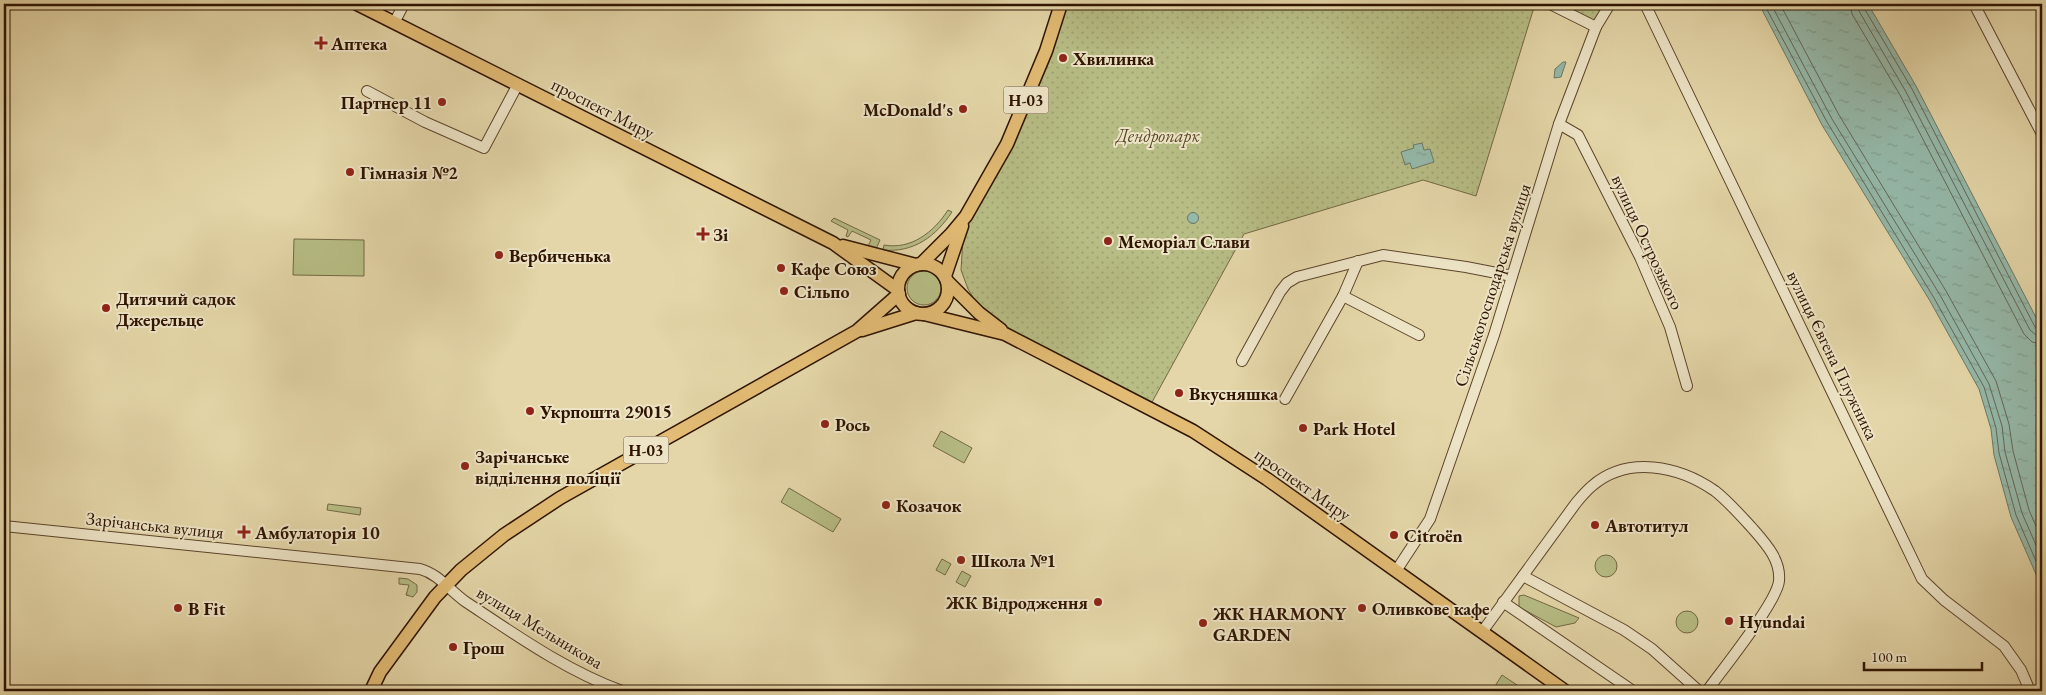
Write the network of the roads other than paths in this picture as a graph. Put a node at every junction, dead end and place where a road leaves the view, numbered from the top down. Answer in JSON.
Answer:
{"nodes":[{"id":1,"x":357,"y":4,"type":"edge"},
{"id":2,"x":404,"y":4,"type":"edge"},
{"id":3,"x":1061,"y":4,"type":"edge"},
{"id":4,"x":1550,"y":4,"type":"edge"},
{"id":5,"x":1610,"y":4,"type":"edge"},
{"id":6,"x":1645,"y":4,"type":"edge"},
{"id":7,"x":1974,"y":4,"type":"edge"},
{"id":8,"x":394,"y":23,"type":"junction"},
{"id":9,"x":1596,"y":27,"type":"junction"},
{"id":10,"x":518,"y":84,"type":"junction"},
{"id":11,"x":367,"y":91,"type":"dead end"},
{"id":12,"x":1559,"y":124,"type":"junction"},
{"id":13,"x":2042,"y":134,"type":"edge"},
{"id":14,"x":966,"y":216,"type":"junction"},
{"id":15,"x":833,"y":242,"type":"junction"},
{"id":16,"x":1358,"y":261,"type":"junction"},
{"id":17,"x":918,"y":264,"type":"junction"},
{"id":18,"x":1512,"y":276,"type":"junction"},
{"id":19,"x":946,"y":278,"type":"junction"},
{"id":20,"x":899,"y":292,"type":"junction"},
{"id":21,"x":1343,"y":296,"type":"junction"},
{"id":22,"x":920,"y":313,"type":"junction"},
{"id":23,"x":857,"y":331,"type":"junction"},
{"id":24,"x":1005,"y":334,"type":"junction"},
{"id":25,"x":1419,"y":335,"type":"dead end"},
{"id":26,"x":1242,"y":361,"type":"dead end"},
{"id":27,"x":1687,"y":386,"type":"dead end"},
{"id":28,"x":1284,"y":400,"type":"dead end"},
{"id":29,"x":4,"y":526,"type":"edge"},
{"id":30,"x":1396,"y":571,"type":"junction"},
{"id":31,"x":1523,"y":576,"type":"junction"},
{"id":32,"x":446,"y":585,"type":"junction"},
{"id":33,"x":1503,"y":602,"type":"junction"},
{"id":34,"x":1482,"y":632,"type":"junction"},
{"id":35,"x":371,"y":691,"type":"edge"},
{"id":36,"x":622,"y":691,"type":"edge"},
{"id":37,"x":1565,"y":691,"type":"edge"},
{"id":38,"x":1633,"y":691,"type":"edge"},
{"id":39,"x":1699,"y":691,"type":"edge"},
{"id":40,"x":1707,"y":691,"type":"edge"},
{"id":41,"x":2030,"y":691,"type":"edge"}],
"edges":[{"from":1,"to":8,"type":"main road","name":"проспект Миру"},
{"from":2,"to":8,"type":"street"},
{"from":3,"to":14,"type":"main road","number":"Н-03"},
{"from":4,"to":9,"type":"street"},
{"from":5,"to":9,"type":"street","name":"Сільськогосподарська вулиця"},
{"from":6,"to":41,"type":"street","name":"вулиця Євгена Плужника"},
{"from":7,"to":13,"type":"street"},
{"from":8,"to":10,"type":"main road","name":"проспект Миру"},
{"from":9,"to":12,"type":"street","name":"Сільськогосподарська вулиця"},
{"from":10,"to":11,"type":"street"},
{"from":10,"to":15,"type":"main road","name":"проспект Миру"},
{"from":12,"to":18,"type":"street","name":"Сільськогосподарська вулиця"},
{"from":12,"to":27,"type":"street","name":"вулиця Острозького"},
{"from":14,"to":17,"type":"main road","number":"Н-03"},
{"from":14,"to":19,"type":"main road","number":"Н-03"},
{"from":15,"to":17,"type":"main road","name":"проспект Миру"},
{"from":15,"to":20,"type":"main road","name":"проспект Миру"},
{"from":16,"to":18,"type":"street"},
{"from":16,"to":21,"type":"street"},
{"from":16,"to":26,"type":"street"},
{"from":17,"to":19,"type":"main road"},
{"from":17,"to":20,"type":"main road","number":"Н-03"},
{"from":18,"to":30,"type":"street","name":"Сільськогосподарська вулиця"},
{"from":19,"to":22,"type":"main road","number":"Н-03"},
{"from":19,"to":24,"type":"main road","name":"проспект Миру"},
{"from":20,"to":22,"type":"main road"},
{"from":20,"to":23,"type":"main road","number":"Н-03"},
{"from":21,"to":25,"type":"street"},
{"from":21,"to":28,"type":"street"},
{"from":22,"to":23,"type":"main road","number":"Н-03"},
{"from":22,"to":24,"type":"main road","name":"проспект Миру"},
{"from":23,"to":32,"type":"main road","number":"Н-03"},
{"from":24,"to":30,"type":"main road","name":"проспект Миру"},
{"from":29,"to":32,"type":"street","name":"Зарічанська вулиця"},
{"from":30,"to":34,"type":"main road","name":"проспект Миру"},
{"from":31,"to":33,"type":"street"},
{"from":31,"to":39,"type":"street"},
{"from":31,"to":40,"type":"street"},
{"from":32,"to":35,"type":"main road","number":"Н-03"},
{"from":32,"to":36,"type":"street","name":"вулиця Мельникова"},
{"from":33,"to":34,"type":"street"},
{"from":33,"to":38,"type":"street"},
{"from":34,"to":37,"type":"main road","name":"проспект Миру"}]}
